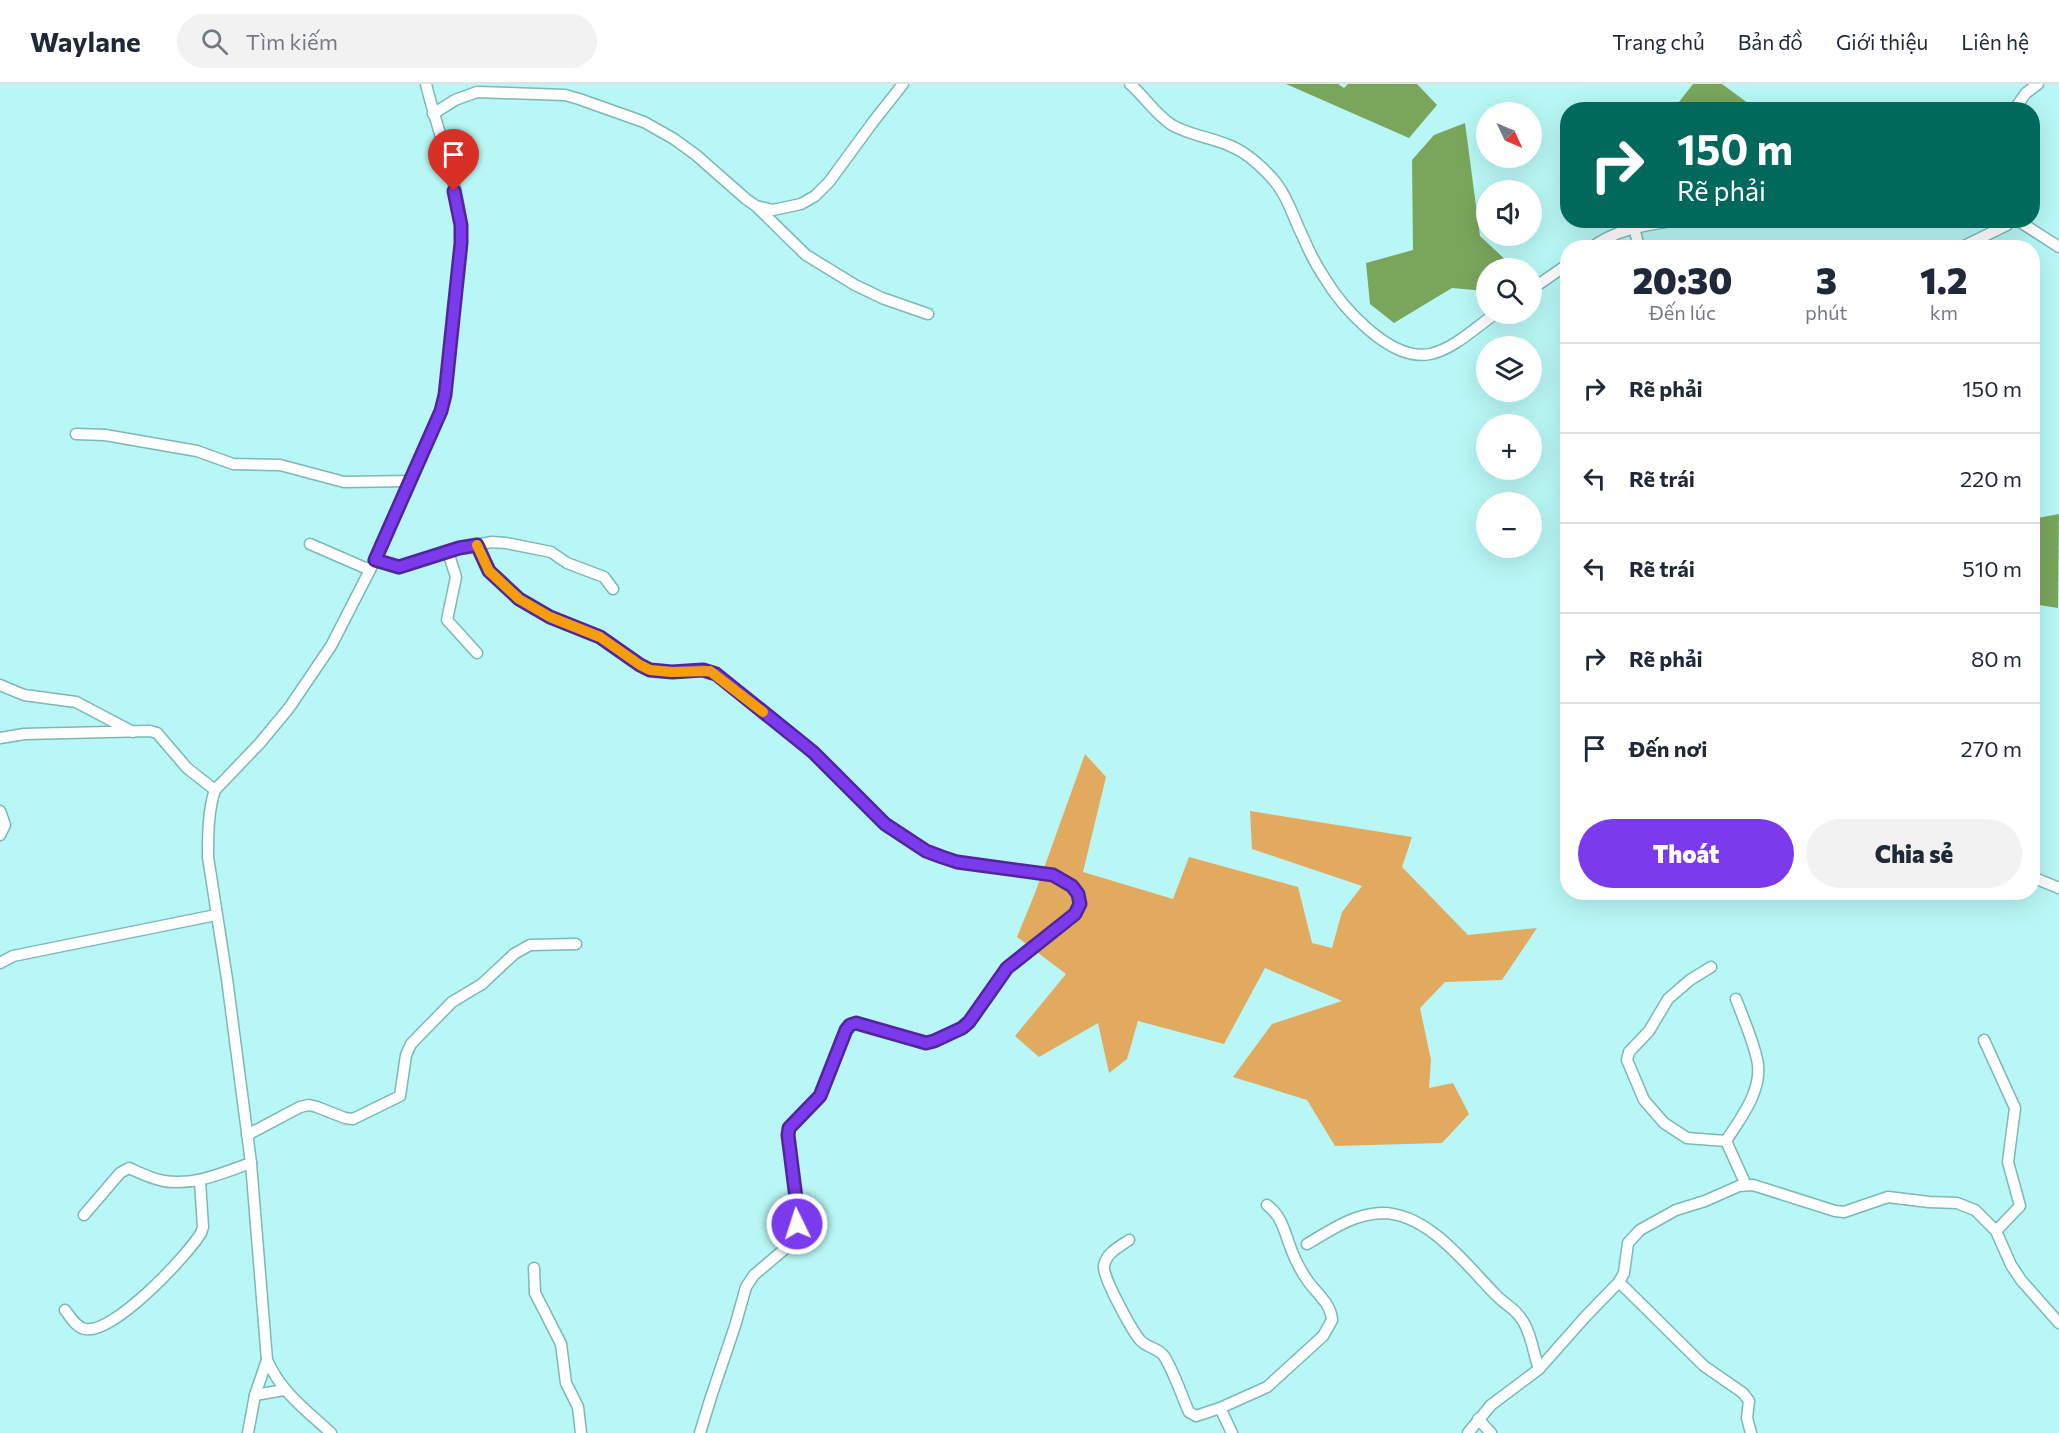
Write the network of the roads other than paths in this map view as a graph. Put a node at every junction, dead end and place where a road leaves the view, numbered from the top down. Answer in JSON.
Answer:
{"nodes":[{"id":1,"x":426,"y":84,"type":"edge"},
{"id":2,"x":903,"y":84,"type":"edge"},
{"id":3,"x":1130,"y":84,"type":"edge"},
{"id":4,"x":2037,"y":84,"type":"edge"},
{"id":5,"x":2020,"y":102,"type":"edge"},
{"id":6,"x":433,"y":114,"type":"junction"},
{"id":7,"x":756,"y":206,"type":"junction"},
{"id":8,"x":1631,"y":228,"type":"edge"},
{"id":9,"x":2001,"y":228,"type":"edge"},
{"id":10,"x":2029,"y":228,"type":"edge"},
{"id":11,"x":1604,"y":240,"type":"edge"},
{"id":12,"x":1976,"y":240,"type":"edge"},
{"id":13,"x":2059,"y":247,"type":"edge"},
{"id":14,"x":1560,"y":269,"type":"edge"},
{"id":15,"x":1542,"y":281,"type":"edge"},
{"id":16,"x":928,"y":314,"type":"dead end"},
{"id":17,"x":1481,"y":324,"type":"edge"},
{"id":18,"x":76,"y":434,"type":"dead end"},
{"id":19,"x":410,"y":481,"type":"junction"},
{"id":20,"x":310,"y":544,"type":"dead end"},
{"id":21,"x":477,"y":545,"type":"junction"},
{"id":22,"x":448,"y":552,"type":"junction"},
{"id":23,"x":372,"y":565,"type":"junction"},
{"id":24,"x":613,"y":589,"type":"dead end"},
{"id":25,"x":477,"y":653,"type":"dead end"},
{"id":26,"x":0,"y":685,"type":"edge"},
{"id":27,"x":133,"y":732,"type":"junction"},
{"id":28,"x":0,"y":738,"type":"edge"},
{"id":29,"x":215,"y":790,"type":"junction"},
{"id":30,"x":0,"y":811,"type":"edge"},
{"id":31,"x":0,"y":836,"type":"edge"},
{"id":32,"x":2040,"y":880,"type":"edge"},
{"id":33,"x":2059,"y":888,"type":"edge"},
{"id":34,"x":216,"y":915,"type":"junction"},
{"id":35,"x":576,"y":944,"type":"dead end"},
{"id":36,"x":0,"y":963,"type":"edge"},
{"id":37,"x":1711,"y":967,"type":"dead end"},
{"id":38,"x":1736,"y":999,"type":"dead end"},
{"id":39,"x":1984,"y":1040,"type":"dead end"},
{"id":40,"x":247,"y":1135,"type":"junction"},
{"id":41,"x":1726,"y":1141,"type":"junction"},
{"id":42,"x":250,"y":1163,"type":"junction"},
{"id":43,"x":200,"y":1181,"type":"junction"},
{"id":44,"x":1746,"y":1185,"type":"junction"},
{"id":45,"x":1267,"y":1205,"type":"dead end"},
{"id":46,"x":84,"y":1215,"type":"dead end"},
{"id":47,"x":1996,"y":1231,"type":"junction"},
{"id":48,"x":1129,"y":1240,"type":"dead end"},
{"id":49,"x":1306,"y":1244,"type":"dead end"},
{"id":50,"x":534,"y":1268,"type":"dead end"},
{"id":51,"x":1619,"y":1282,"type":"junction"},
{"id":52,"x":65,"y":1310,"type":"dead end"},
{"id":53,"x":2059,"y":1323,"type":"edge"},
{"id":54,"x":267,"y":1360,"type":"junction"},
{"id":55,"x":1539,"y":1369,"type":"junction"},
{"id":56,"x":284,"y":1390,"type":"junction"},
{"id":57,"x":255,"y":1395,"type":"junction"},
{"id":58,"x":1220,"y":1408,"type":"junction"},
{"id":59,"x":1478,"y":1419,"type":"junction"},
{"id":60,"x":248,"y":1433,"type":"edge"},
{"id":61,"x":331,"y":1433,"type":"edge"},
{"id":62,"x":581,"y":1433,"type":"edge"},
{"id":63,"x":700,"y":1433,"type":"edge"},
{"id":64,"x":1232,"y":1433,"type":"edge"},
{"id":65,"x":1468,"y":1433,"type":"edge"},
{"id":66,"x":1491,"y":1433,"type":"edge"},
{"id":67,"x":1751,"y":1433,"type":"edge"}],
"edges":[{"from":1,"to":6,"type":"street"},
{"from":2,"to":7,"type":"street"},
{"from":3,"to":17,"type":"street"},
{"from":4,"to":5,"type":"street"},
{"from":6,"to":7,"type":"street"},
{"from":6,"to":19,"type":"street"},
{"from":7,"to":16,"type":"street"},
{"from":8,"to":11,"type":"street"},
{"from":9,"to":12,"type":"street"},
{"from":10,"to":13,"type":"street"},
{"from":14,"to":15,"type":"street"},
{"from":18,"to":19,"type":"street"},
{"from":19,"to":23,"type":"street"},
{"from":20,"to":23,"type":"street"},
{"from":21,"to":22,"type":"street"},
{"from":21,"to":24,"type":"street"},
{"from":21,"to":63,"type":"street"},
{"from":22,"to":23,"type":"street"},
{"from":22,"to":25,"type":"street"},
{"from":23,"to":29,"type":"street"},
{"from":26,"to":27,"type":"street"},
{"from":27,"to":28,"type":"street"},
{"from":27,"to":29,"type":"street"},
{"from":29,"to":34,"type":"street"},
{"from":30,"to":31,"type":"street"},
{"from":32,"to":33,"type":"street"},
{"from":34,"to":36,"type":"street"},
{"from":34,"to":40,"type":"street"},
{"from":35,"to":40,"type":"street"},
{"from":37,"to":41,"type":"street"},
{"from":38,"to":41,"type":"street"},
{"from":39,"to":47,"type":"street"},
{"from":40,"to":42,"type":"street"},
{"from":41,"to":44,"type":"street"},
{"from":42,"to":43,"type":"street"},
{"from":42,"to":54,"type":"street"},
{"from":43,"to":46,"type":"street"},
{"from":43,"to":52,"type":"street"},
{"from":44,"to":47,"type":"street"},
{"from":44,"to":51,"type":"street"},
{"from":45,"to":58,"type":"street"},
{"from":47,"to":53,"type":"street"},
{"from":48,"to":58,"type":"street"},
{"from":49,"to":55,"type":"street"},
{"from":50,"to":62,"type":"street"},
{"from":51,"to":55,"type":"street"},
{"from":51,"to":67,"type":"street"},
{"from":54,"to":56,"type":"street"},
{"from":54,"to":57,"type":"street"},
{"from":55,"to":59,"type":"street"},
{"from":56,"to":57,"type":"street"},
{"from":56,"to":61,"type":"street"},
{"from":57,"to":60,"type":"street"},
{"from":58,"to":64,"type":"street"},
{"from":59,"to":65,"type":"street"},
{"from":59,"to":66,"type":"street"}]}
